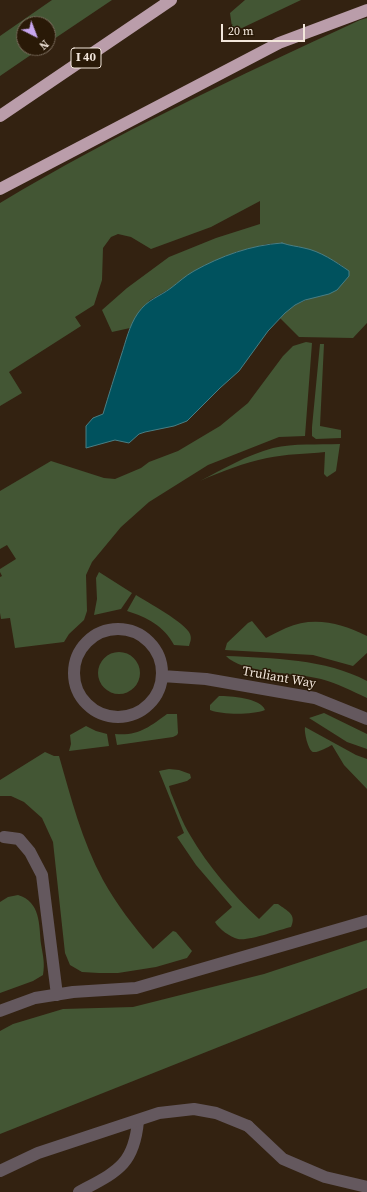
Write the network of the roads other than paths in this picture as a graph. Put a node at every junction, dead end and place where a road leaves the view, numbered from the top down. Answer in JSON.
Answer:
{"nodes":[{"id":1,"x":171,"y":0,"type":"edge"},
{"id":2,"x":367,"y":10,"type":"edge"},
{"id":3,"x":0,"y":116,"type":"edge"},
{"id":4,"x":0,"y":190,"type":"edge"},
{"id":5,"x":162,"y":676,"type":"junction"},
{"id":6,"x":367,"y":719,"type":"edge"},
{"id":7,"x":4,"y":838,"type":"dead end"},
{"id":8,"x":367,"y":921,"type":"edge"},
{"id":9,"x":57,"y":995,"type":"junction"},
{"id":10,"x":0,"y":1011,"type":"edge"},
{"id":11,"x":138,"y":1121,"type":"junction"},
{"id":12,"x":0,"y":1171,"type":"edge"},
{"id":13,"x":367,"y":1187,"type":"edge"},
{"id":14,"x":79,"y":1192,"type":"edge"}],
"edges":[{"from":1,"to":3,"type":"highway","number":"I 40"},
{"from":2,"to":4,"type":"highway"},
{"from":5,"to":5,"type":"street"},
{"from":5,"to":6,"type":"street","name":"Truliant Way"},
{"from":7,"to":9,"type":"street"},
{"from":8,"to":9,"type":"street"},
{"from":9,"to":10,"type":"street"},
{"from":11,"to":12,"type":"street"},
{"from":11,"to":13,"type":"street"},
{"from":11,"to":14,"type":"street"}]}
